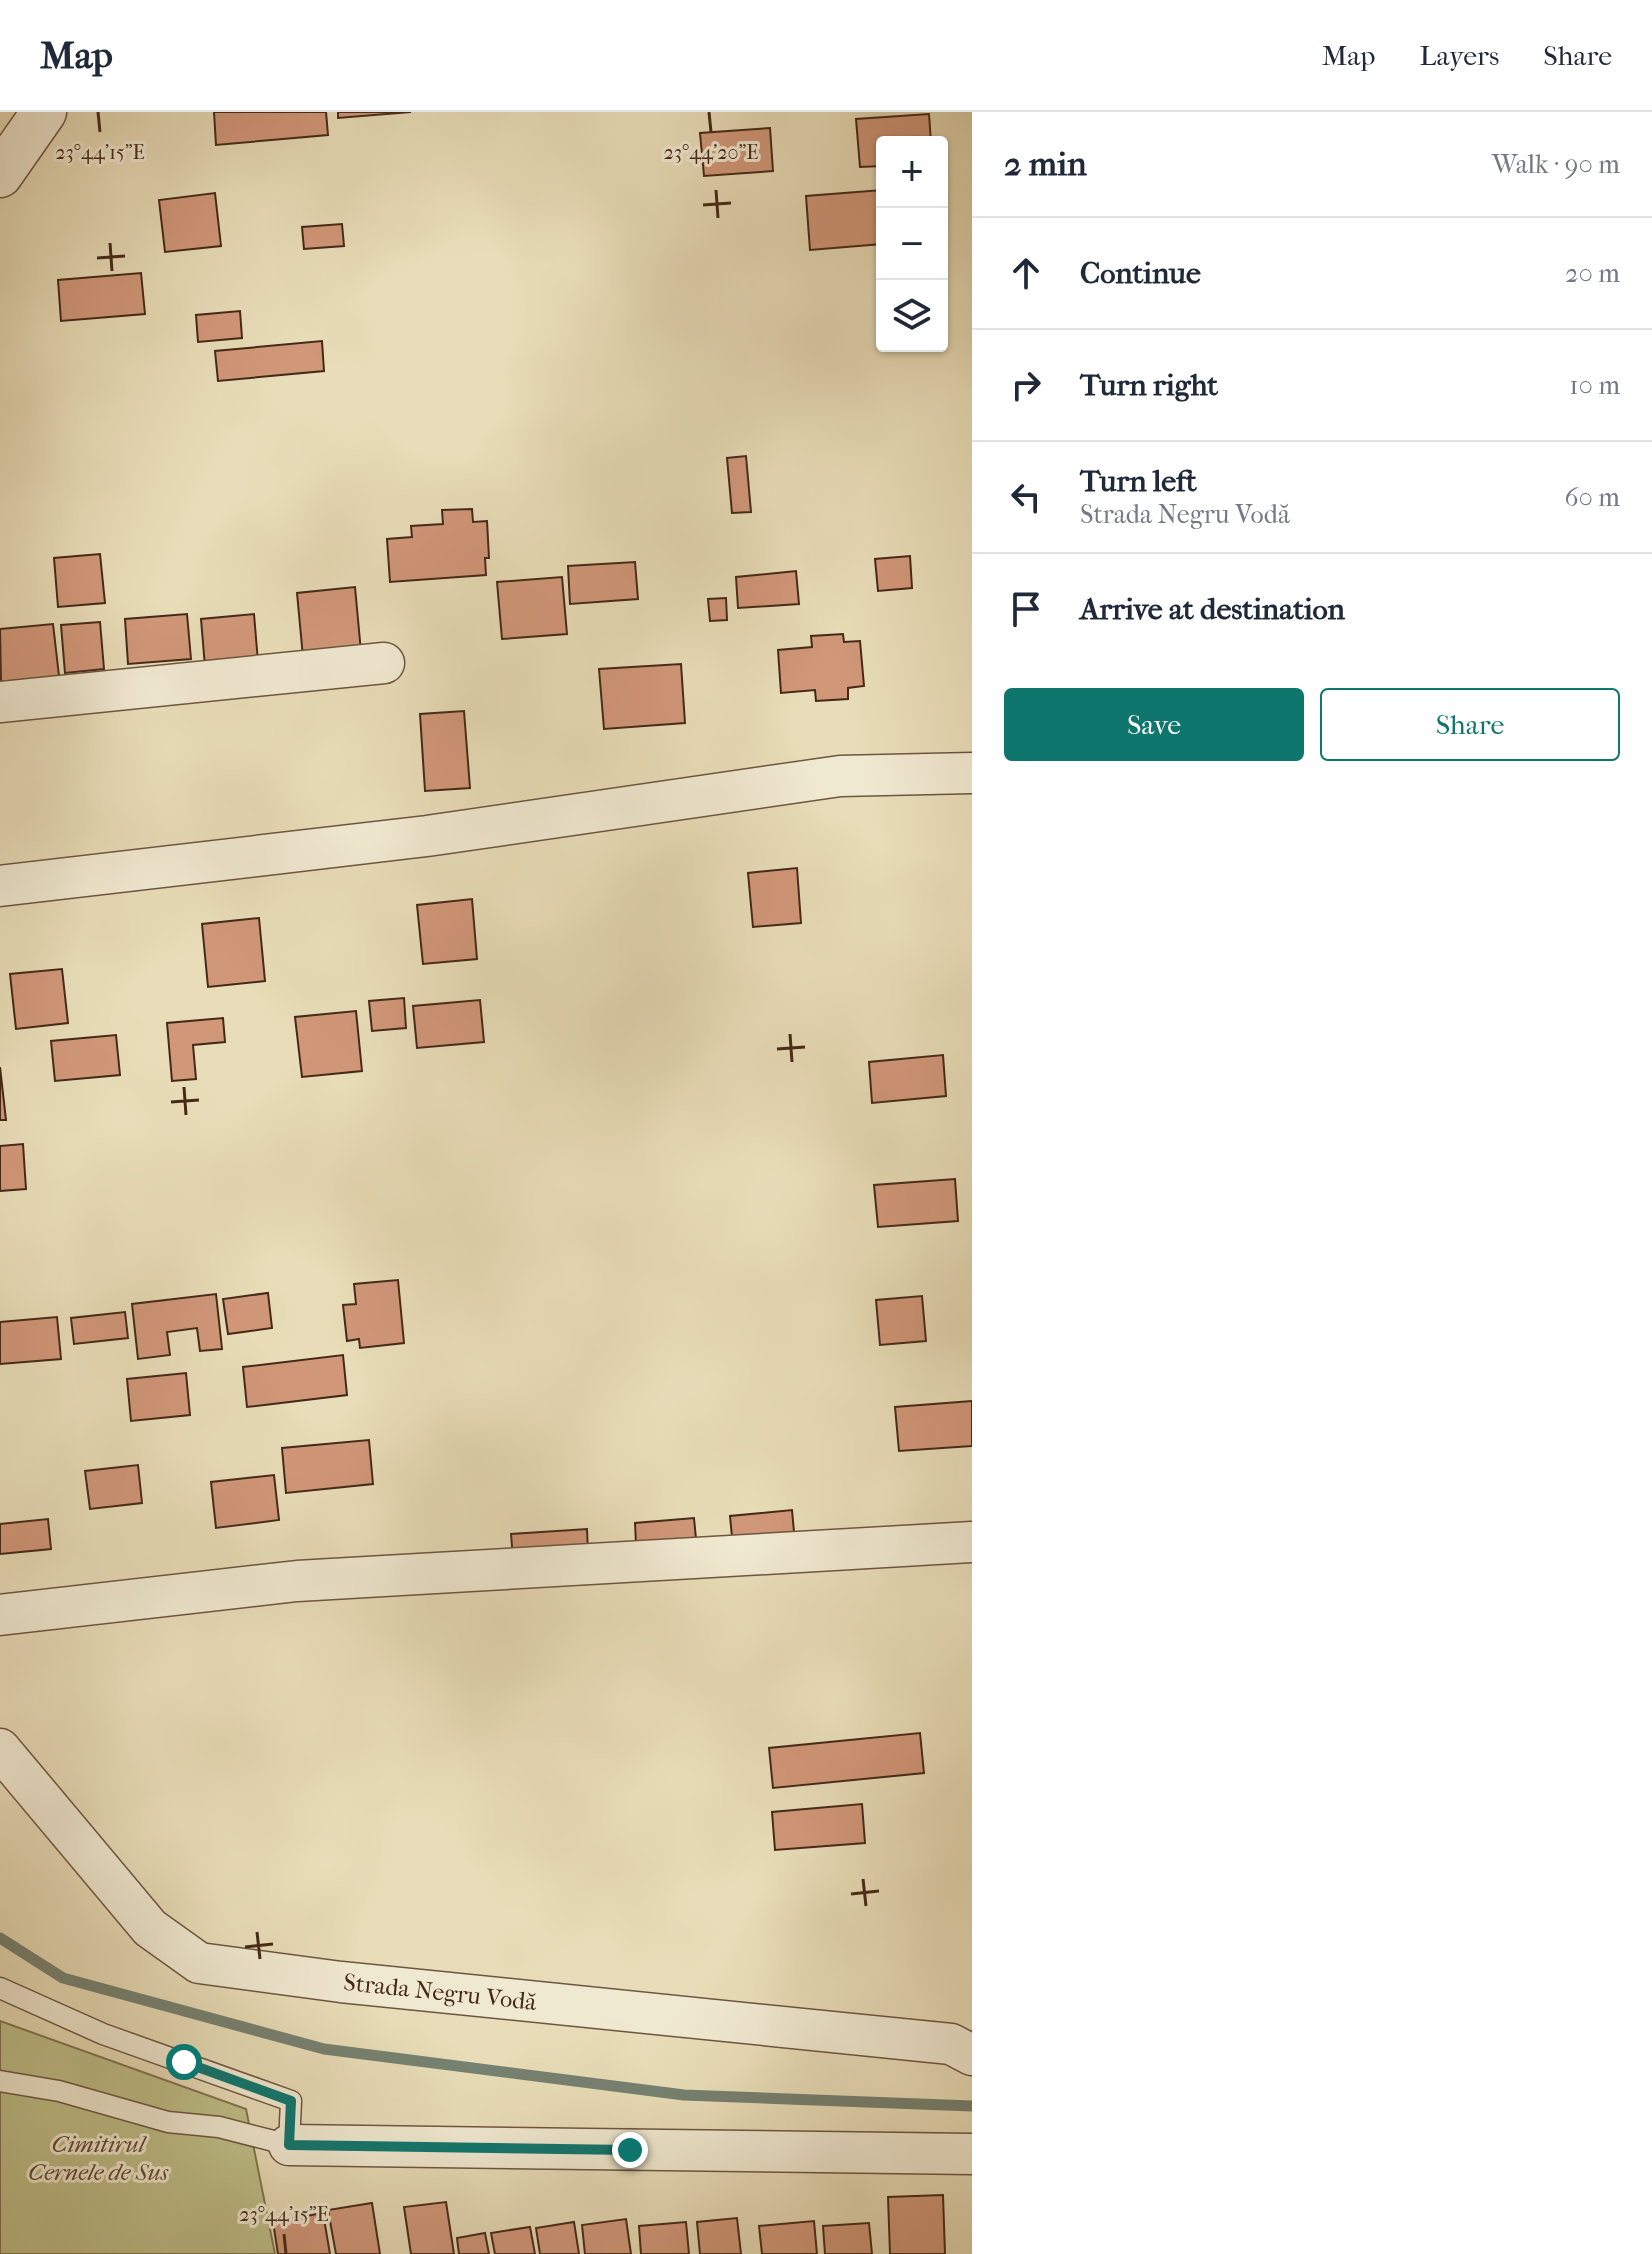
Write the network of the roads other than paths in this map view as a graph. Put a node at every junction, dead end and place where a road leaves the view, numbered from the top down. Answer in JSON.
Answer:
{"nodes":[{"id":1,"x":44,"y":112,"type":"edge"},
{"id":2,"x":0,"y":175,"type":"edge"},
{"id":3,"x":384,"y":663,"type":"dead end"},
{"id":4,"x":0,"y":702,"type":"edge"},
{"id":5,"x":972,"y":773,"type":"edge"},
{"id":6,"x":0,"y":886,"type":"edge"},
{"id":7,"x":972,"y":1542,"type":"edge"},
{"id":8,"x":0,"y":1615,"type":"edge"},
{"id":9,"x":0,"y":1749,"type":"edge"},
{"id":10,"x":0,"y":1988,"type":"edge"},
{"id":11,"x":972,"y":2055,"type":"edge"},
{"id":12,"x":0,"y":2081,"type":"edge"},
{"id":13,"x":289,"y":2145,"type":"junction"},
{"id":14,"x":972,"y":2154,"type":"edge"}],
"edges":[{"from":1,"to":2,"type":"street"},
{"from":3,"to":4,"type":"street"},
{"from":5,"to":6,"type":"street"},
{"from":7,"to":8,"type":"street"},
{"from":9,"to":11,"type":"street","name":"Strada Negru Vodă"},
{"from":10,"to":13,"type":"lane"},
{"from":12,"to":13,"type":"lane"},
{"from":13,"to":14,"type":"street"}]}
